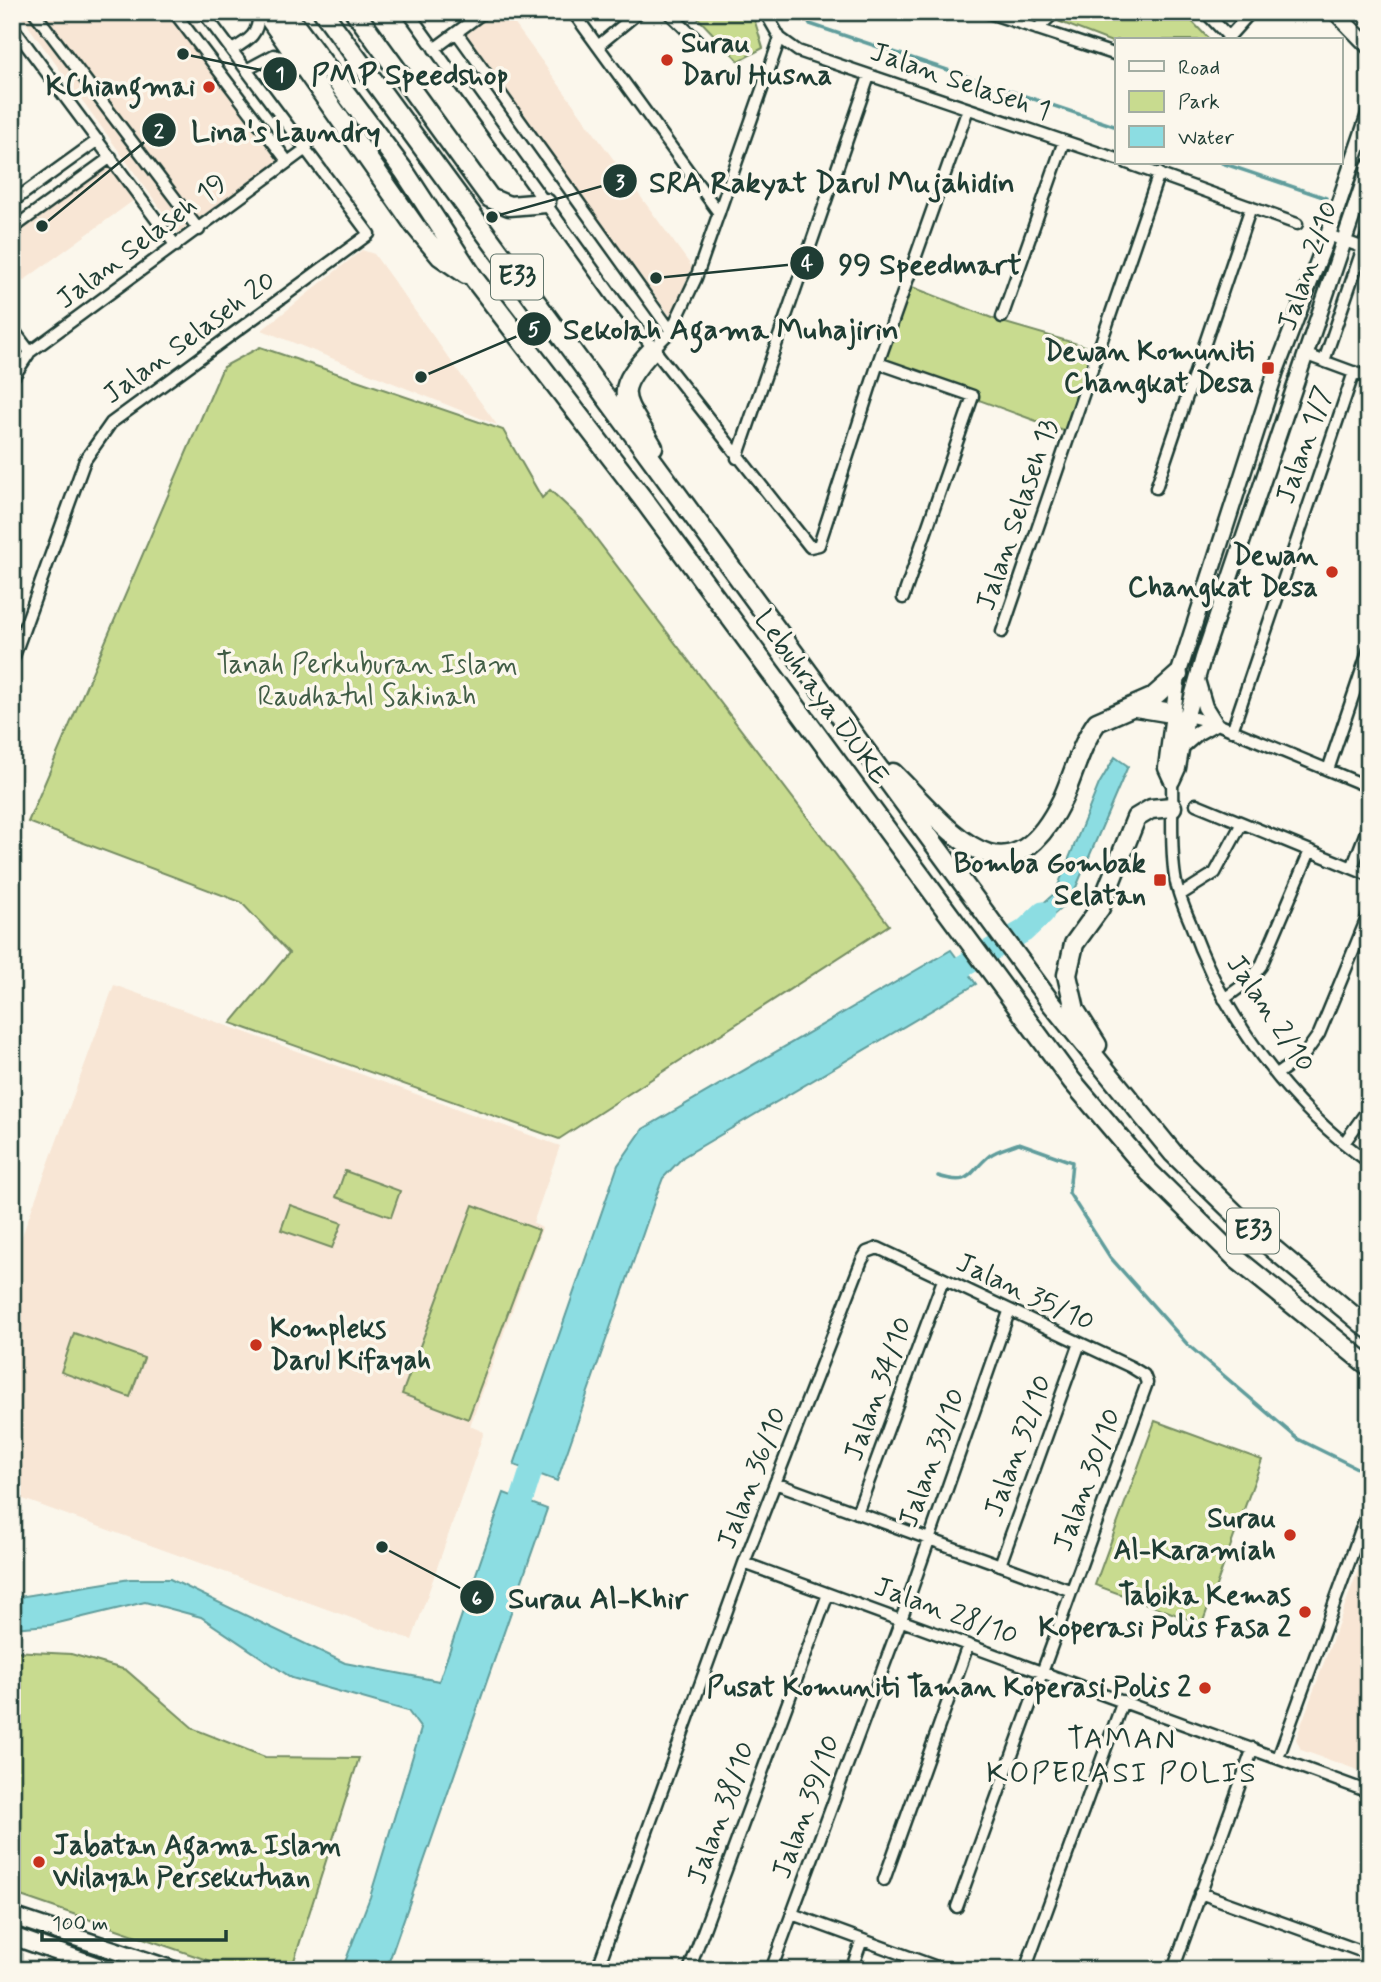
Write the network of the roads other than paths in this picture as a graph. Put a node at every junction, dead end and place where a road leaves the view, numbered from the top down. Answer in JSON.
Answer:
{"nodes":[{"id":1,"x":34,"y":12,"type":"edge"},
{"id":2,"x":174,"y":12,"type":"edge"},
{"id":3,"x":203,"y":12,"type":"edge"},
{"id":4,"x":258,"y":12,"type":"edge"},
{"id":5,"x":265,"y":12,"type":"edge"},
{"id":6,"x":285,"y":12,"type":"edge"},
{"id":7,"x":323,"y":12,"type":"edge"},
{"id":8,"x":355,"y":12,"type":"edge"},
{"id":9,"x":408,"y":12,"type":"edge"},
{"id":10,"x":484,"y":12,"type":"edge"},
{"id":11,"x":573,"y":12,"type":"edge"},
{"id":12,"x":639,"y":12,"type":"edge"},
{"id":13,"x":668,"y":12,"type":"edge"},
{"id":14,"x":765,"y":12,"type":"edge"},
{"id":15,"x":986,"y":12,"type":"edge"},
{"id":16,"x":1055,"y":12,"type":"edge"},
{"id":17,"x":1205,"y":12,"type":"edge"},
{"id":18,"x":1251,"y":12,"type":"edge"},
{"id":19,"x":1335,"y":12,"type":"edge"},
{"id":20,"x":12,"y":26,"type":"edge"},
{"id":21,"x":1037,"y":29,"type":"junction"},
{"id":22,"x":457,"y":33,"type":"junction"},
{"id":23,"x":780,"y":38,"type":"junction"},
{"id":24,"x":1227,"y":38,"type":"edge"},
{"id":25,"x":698,"y":40,"type":"dead end"},
{"id":26,"x":599,"y":45,"type":"junction"},
{"id":27,"x":1369,"y":47,"type":"edge"},
{"id":28,"x":434,"y":49,"type":"junction"},
{"id":29,"x":232,"y":50,"type":"junction"},
{"id":30,"x":1115,"y":54,"type":"edge"},
{"id":31,"x":300,"y":63,"type":"junction"},
{"id":32,"x":248,"y":69,"type":"junction"},
{"id":33,"x":869,"y":76,"type":"junction"},
{"id":34,"x":968,"y":109,"type":"junction"},
{"id":35,"x":1369,"y":114,"type":"edge"},
{"id":36,"x":98,"y":140,"type":"junction"},
{"id":37,"x":1063,"y":141,"type":"junction"},
{"id":38,"x":307,"y":148,"type":"junction"},
{"id":39,"x":111,"y":157,"type":"junction"},
{"id":40,"x":1115,"y":158,"type":"edge"},
{"id":41,"x":288,"y":162,"type":"junction"},
{"id":42,"x":1130,"y":164,"type":"edge"},
{"id":43,"x":1369,"y":167,"type":"edge"},
{"id":44,"x":1158,"y":173,"type":"junction"},
{"id":45,"x":14,"y":199,"type":"edge"},
{"id":46,"x":546,"y":203,"type":"junction"},
{"id":47,"x":1251,"y":207,"type":"junction"},
{"id":48,"x":719,"y":213,"type":"junction"},
{"id":49,"x":1297,"y":224,"type":"dead end"},
{"id":50,"x":12,"y":229,"type":"edge"},
{"id":51,"x":199,"y":230,"type":"junction"},
{"id":52,"x":1369,"y":230,"type":"edge"},
{"id":53,"x":1328,"y":235,"type":"junction"},
{"id":54,"x":1343,"y":240,"type":"junction"},
{"id":55,"x":176,"y":246,"type":"junction"},
{"id":56,"x":1366,"y":248,"type":"edge"},
{"id":57,"x":475,"y":280,"type":"junction"},
{"id":58,"x":1002,"y":317,"type":"dead end"},
{"id":59,"x":12,"y":328,"type":"edge"},
{"id":60,"x":671,"y":331,"type":"junction"},
{"id":61,"x":653,"y":349,"type":"junction"},
{"id":62,"x":30,"y":352,"type":"junction"},
{"id":63,"x":1304,"y":354,"type":"junction"},
{"id":64,"x":1324,"y":361,"type":"junction"},
{"id":65,"x":878,"y":363,"type":"junction"},
{"id":66,"x":1354,"y":372,"type":"junction"},
{"id":67,"x":1369,"y":378,"type":"edge"},
{"id":68,"x":12,"y":379,"type":"edge"},
{"id":69,"x":737,"y":458,"type":"junction"},
{"id":70,"x":1156,"y":488,"type":"dead end"},
{"id":71,"x":693,"y":516,"type":"junction"},
{"id":72,"x":902,"y":598,"type":"dead end"},
{"id":73,"x":1002,"y":632,"type":"dead end"},
{"id":74,"x":1369,"y":649,"type":"edge"},
{"id":75,"x":12,"y":662,"type":"edge"},
{"id":76,"x":1178,"y":675,"type":"junction"},
{"id":77,"x":1197,"y":679,"type":"junction"},
{"id":78,"x":1136,"y":707,"type":"junction"},
{"id":79,"x":1179,"y":714,"type":"junction"},
{"id":80,"x":1215,"y":723,"type":"junction"},
{"id":81,"x":1232,"y":731,"type":"junction"},
{"id":82,"x":856,"y":737,"type":"junction"},
{"id":83,"x":1181,"y":747,"type":"junction"},
{"id":84,"x":1328,"y":771,"type":"junction"},
{"id":85,"x":1172,"y":781,"type":"junction"},
{"id":86,"x":1369,"y":788,"type":"edge"},
{"id":87,"x":1196,"y":804,"type":"dead end"},
{"id":88,"x":1172,"y":807,"type":"junction"},
{"id":89,"x":1242,"y":823,"type":"junction"},
{"id":90,"x":1369,"y":824,"type":"edge"},
{"id":91,"x":1310,"y":851,"type":"junction"},
{"id":92,"x":1352,"y":868,"type":"junction"},
{"id":93,"x":1369,"y":875,"type":"edge"},
{"id":94,"x":1180,"y":895,"type":"junction"},
{"id":95,"x":1369,"y":913,"type":"edge"},
{"id":96,"x":1224,"y":999,"type":"junction"},
{"id":97,"x":1277,"y":1074,"type":"junction"},
{"id":98,"x":1133,"y":1102,"type":"junction"},
{"id":99,"x":1369,"y":1108,"type":"edge"},
{"id":100,"x":1344,"y":1143,"type":"junction"},
{"id":101,"x":1369,"y":1162,"type":"edge"},
{"id":102,"x":878,"y":1248,"type":"joint"},
{"id":103,"x":943,"y":1280,"type":"junction"},
{"id":104,"x":1009,"y":1312,"type":"junction"},
{"id":105,"x":1369,"y":1329,"type":"edge"},
{"id":106,"x":1080,"y":1343,"type":"junction"},
{"id":107,"x":1369,"y":1366,"type":"edge"},
{"id":108,"x":1147,"y":1383,"type":"joint"},
{"id":109,"x":775,"y":1483,"type":"junction"},
{"id":110,"x":857,"y":1513,"type":"junction"},
{"id":111,"x":1366,"y":1516,"type":"dead end"},
{"id":112,"x":928,"y":1539,"type":"junction"},
{"id":113,"x":744,"y":1563,"type":"junction"},
{"id":114,"x":1000,"y":1565,"type":"junction"},
{"id":115,"x":1072,"y":1591,"type":"junction"},
{"id":116,"x":828,"y":1594,"type":"junction"},
{"id":117,"x":901,"y":1620,"type":"junction"},
{"id":118,"x":968,"y":1645,"type":"junction"},
{"id":119,"x":1043,"y":1672,"type":"junction"},
{"id":120,"x":1123,"y":1701,"type":"junction"},
{"id":121,"x":1253,"y":1748,"type":"junction"},
{"id":122,"x":1278,"y":1758,"type":"junction"},
{"id":123,"x":1369,"y":1793,"type":"edge"},
{"id":124,"x":884,"y":1881,"type":"dead end"},
{"id":125,"x":1200,"y":1893,"type":"junction"},
{"id":126,"x":957,"y":1907,"type":"dead end"},
{"id":127,"x":792,"y":1914,"type":"junction"},
{"id":128,"x":12,"y":1916,"type":"edge"},
{"id":129,"x":12,"y":1936,"type":"edge"},
{"id":130,"x":862,"y":1940,"type":"junction"},
{"id":131,"x":1369,"y":1954,"type":"edge"},
{"id":132,"x":90,"y":1967,"type":"edge"},
{"id":133,"x":933,"y":1968,"type":"edge"},
{"id":134,"x":109,"y":1970,"type":"edge"},
{"id":135,"x":174,"y":1970,"type":"edge"},
{"id":136,"x":597,"y":1970,"type":"edge"},
{"id":137,"x":689,"y":1970,"type":"edge"},
{"id":138,"x":771,"y":1970,"type":"edge"},
{"id":139,"x":851,"y":1970,"type":"edge"},
{"id":140,"x":945,"y":1970,"type":"edge"},
{"id":141,"x":1025,"y":1970,"type":"edge"},
{"id":142,"x":1172,"y":1970,"type":"edge"}],
"edges":[{"from":1,"to":51,"type":"street"},
{"from":2,"to":41,"type":"street"},
{"from":3,"to":29,"type":"street"},
{"from":4,"to":29,"type":"street"},
{"from":5,"to":31,"type":"highway"},
{"from":6,"to":57,"type":"highway","name":"Lebuhraya DUKE","number":"E33"},
{"from":7,"to":71,"type":"highway","name":"Lebuhraya DUKE","number":"E33"},
{"from":8,"to":46,"type":"highway"},
{"from":9,"to":28,"type":"street"},
{"from":10,"to":22,"type":"street"},
{"from":11,"to":26,"type":"street"},
{"from":12,"to":26,"type":"street"},
{"from":13,"to":25,"type":"street"},
{"from":14,"to":23,"type":"street"},
{"from":15,"to":21,"type":"street"},
{"from":16,"to":21,"type":"street"},
{"from":17,"to":24,"type":"street"},
{"from":18,"to":24,"type":"street"},
{"from":19,"to":27,"type":"street"},
{"from":20,"to":36,"type":"street"},
{"from":21,"to":30,"type":"street"},
{"from":22,"to":28,"type":"street"},
{"from":22,"to":60,"type":"street"},
{"from":23,"to":33,"type":"street","name":"Jalan Selaseh 1"},
{"from":23,"to":48,"type":"street"},
{"from":26,"to":48,"type":"street"},
{"from":28,"to":46,"type":"street"},
{"from":29,"to":32,"type":"street"},
{"from":31,"to":32,"type":"street"},
{"from":31,"to":57,"type":"highway"},
{"from":32,"to":38,"type":"street"},
{"from":33,"to":34,"type":"street","name":"Jalan Selaseh 1"},
{"from":33,"to":69,"type":"street"},
{"from":34,"to":37,"type":"street","name":"Jalan Selaseh 1"},
{"from":34,"to":65,"type":"street"},
{"from":35,"to":53,"type":"street","name":"Jalan 2/10"},
{"from":36,"to":39,"type":"street"},
{"from":36,"to":45,"type":"street"},
{"from":37,"to":40,"type":"street","name":"Jalan Selaseh 1"},
{"from":37,"to":58,"type":"street"},
{"from":38,"to":41,"type":"street","name":"Jalan Selaseh 19"},
{"from":38,"to":75,"type":"street","name":"Jalan Selaseh 20"},
{"from":39,"to":50,"type":"street"},
{"from":39,"to":55,"type":"street"},
{"from":41,"to":51,"type":"street","name":"Jalan Selaseh 19"},
{"from":42,"to":44,"type":"street"},
{"from":43,"to":54,"type":"street","name":"Jalan 2/10"},
{"from":44,"to":47,"type":"street"},
{"from":44,"to":73,"type":"street","name":"Jalan Selaseh 13"},
{"from":46,"to":61,"type":"street"},
{"from":47,"to":49,"type":"street"},
{"from":47,"to":70,"type":"street"},
{"from":48,"to":60,"type":"street"},
{"from":51,"to":55,"type":"street","name":"Jalan Selaseh 19"},
{"from":52,"to":56,"type":"street"},
{"from":53,"to":54,"type":"street"},
{"from":53,"to":76,"type":"street","name":"Jalan 2/10"},
{"from":54,"to":56,"type":"street"},
{"from":54,"to":63,"type":"street","name":"Jalan 2/10"},
{"from":55,"to":62,"type":"street","name":"Jalan Selaseh 19"},
{"from":56,"to":64,"type":"street"},
{"from":57,"to":107,"type":"highway","name":"Lebuhraya DUKE","number":"E33"},
{"from":59,"to":62,"type":"street"},
{"from":60,"to":61,"type":"street"},
{"from":61,"to":69,"type":"street"},
{"from":61,"to":71,"type":"highway"},
{"from":62,"to":68,"type":"street","name":"Jalan Selaseh 19"},
{"from":63,"to":64,"type":"street"},
{"from":63,"to":77,"type":"street","name":"Jalan 2/10"},
{"from":64,"to":66,"type":"street"},
{"from":65,"to":69,"type":"street"},
{"from":65,"to":72,"type":"street"},
{"from":66,"to":67,"type":"street"},
{"from":66,"to":81,"type":"street","name":"Jalan 1/7"},
{"from":71,"to":82,"type":"highway","name":"Lebuhraya DUKE","number":"E33"},
{"from":74,"to":84,"type":"street"},
{"from":76,"to":78,"type":"highway"},
{"from":76,"to":79,"type":"street","name":"Jalan 2/10"},
{"from":77,"to":79,"type":"street","name":"Jalan 2/10"},
{"from":77,"to":80,"type":"street"},
{"from":78,"to":79,"type":"highway"},
{"from":78,"to":82,"type":"highway"},
{"from":79,"to":80,"type":"street"},
{"from":79,"to":83,"type":"street","name":"Jalan 2/10"},
{"from":79,"to":85,"type":"street","name":"Jalan 2/10"},
{"from":80,"to":81,"type":"street"},
{"from":80,"to":83,"type":"street"},
{"from":81,"to":84,"type":"street"},
{"from":82,"to":98,"type":"highway","name":"Lebuhraya DUKE","number":"E33"},
{"from":83,"to":85,"type":"street","name":"Jalan 2/10"},
{"from":84,"to":86,"type":"street"},
{"from":85,"to":88,"type":"street","name":"Jalan 2/10"},
{"from":87,"to":89,"type":"street"},
{"from":88,"to":94,"type":"street","name":"Jalan 2/10"},
{"from":88,"to":98,"type":"highway"},
{"from":89,"to":91,"type":"street"},
{"from":89,"to":94,"type":"street"},
{"from":90,"to":92,"type":"street"},
{"from":91,"to":92,"type":"street"},
{"from":91,"to":96,"type":"street"},
{"from":92,"to":93,"type":"street"},
{"from":94,"to":96,"type":"street","name":"Jalan 2/10"},
{"from":95,"to":97,"type":"street"},
{"from":96,"to":97,"type":"street","name":"Jalan 2/10"},
{"from":97,"to":100,"type":"street","name":"Jalan 2/10"},
{"from":98,"to":105,"type":"highway","name":"Lebuhraya DUKE","number":"E33"},
{"from":99,"to":100,"type":"street"},
{"from":100,"to":101,"type":"street","name":"Jalan 2/10"},
{"from":102,"to":103,"type":"street","name":"Jalan 35/10"},
{"from":102,"to":109,"type":"street","name":"Jalan 36/10"},
{"from":103,"to":104,"type":"street","name":"Jalan 35/10"},
{"from":103,"to":110,"type":"street","name":"Jalan 34/10"},
{"from":104,"to":106,"type":"street","name":"Jalan 35/10"},
{"from":104,"to":112,"type":"street","name":"Jalan 33/10"},
{"from":106,"to":108,"type":"street","name":"Jalan 35/10"},
{"from":106,"to":114,"type":"street","name":"Jalan 32/10"},
{"from":108,"to":115,"type":"street","name":"Jalan 30/10"},
{"from":109,"to":110,"type":"street"},
{"from":109,"to":113,"type":"street","name":"Jalan 36/10"},
{"from":110,"to":112,"type":"street"},
{"from":111,"to":122,"type":"street"},
{"from":112,"to":114,"type":"street"},
{"from":112,"to":117,"type":"street","name":"Jalan 33/10"},
{"from":113,"to":116,"type":"street","name":"Jalan 28/10"},
{"from":113,"to":136,"type":"street","name":"Jalan 36/10"},
{"from":114,"to":115,"type":"street"},
{"from":115,"to":119,"type":"street","name":"Jalan 30/10"},
{"from":116,"to":117,"type":"street","name":"Jalan 28/10"},
{"from":116,"to":137,"type":"street","name":"Jalan 38/10"},
{"from":117,"to":118,"type":"street","name":"Jalan 28/10"},
{"from":117,"to":127,"type":"street","name":"Jalan 39/10"},
{"from":118,"to":119,"type":"street","name":"Jalan 28/10"},
{"from":118,"to":124,"type":"street"},
{"from":119,"to":120,"type":"street","name":"Jalan 28/10"},
{"from":119,"to":126,"type":"street","name":"Jalan 30/10"},
{"from":120,"to":121,"type":"street","name":"Jalan 28/10"},
{"from":120,"to":141,"type":"street"},
{"from":121,"to":122,"type":"street","name":"Jalan 28/10"},
{"from":121,"to":125,"type":"street"},
{"from":122,"to":123,"type":"street","name":"Jalan 28/10"},
{"from":125,"to":131,"type":"street"},
{"from":125,"to":142,"type":"street"},
{"from":127,"to":130,"type":"street"},
{"from":127,"to":138,"type":"street","name":"Jalan 39/10"},
{"from":128,"to":135,"type":"main road"},
{"from":129,"to":132,"type":"main road"},
{"from":130,"to":133,"type":"street"},
{"from":130,"to":139,"type":"street"},
{"from":132,"to":134,"type":"main road"},
{"from":133,"to":140,"type":"street"}]}
